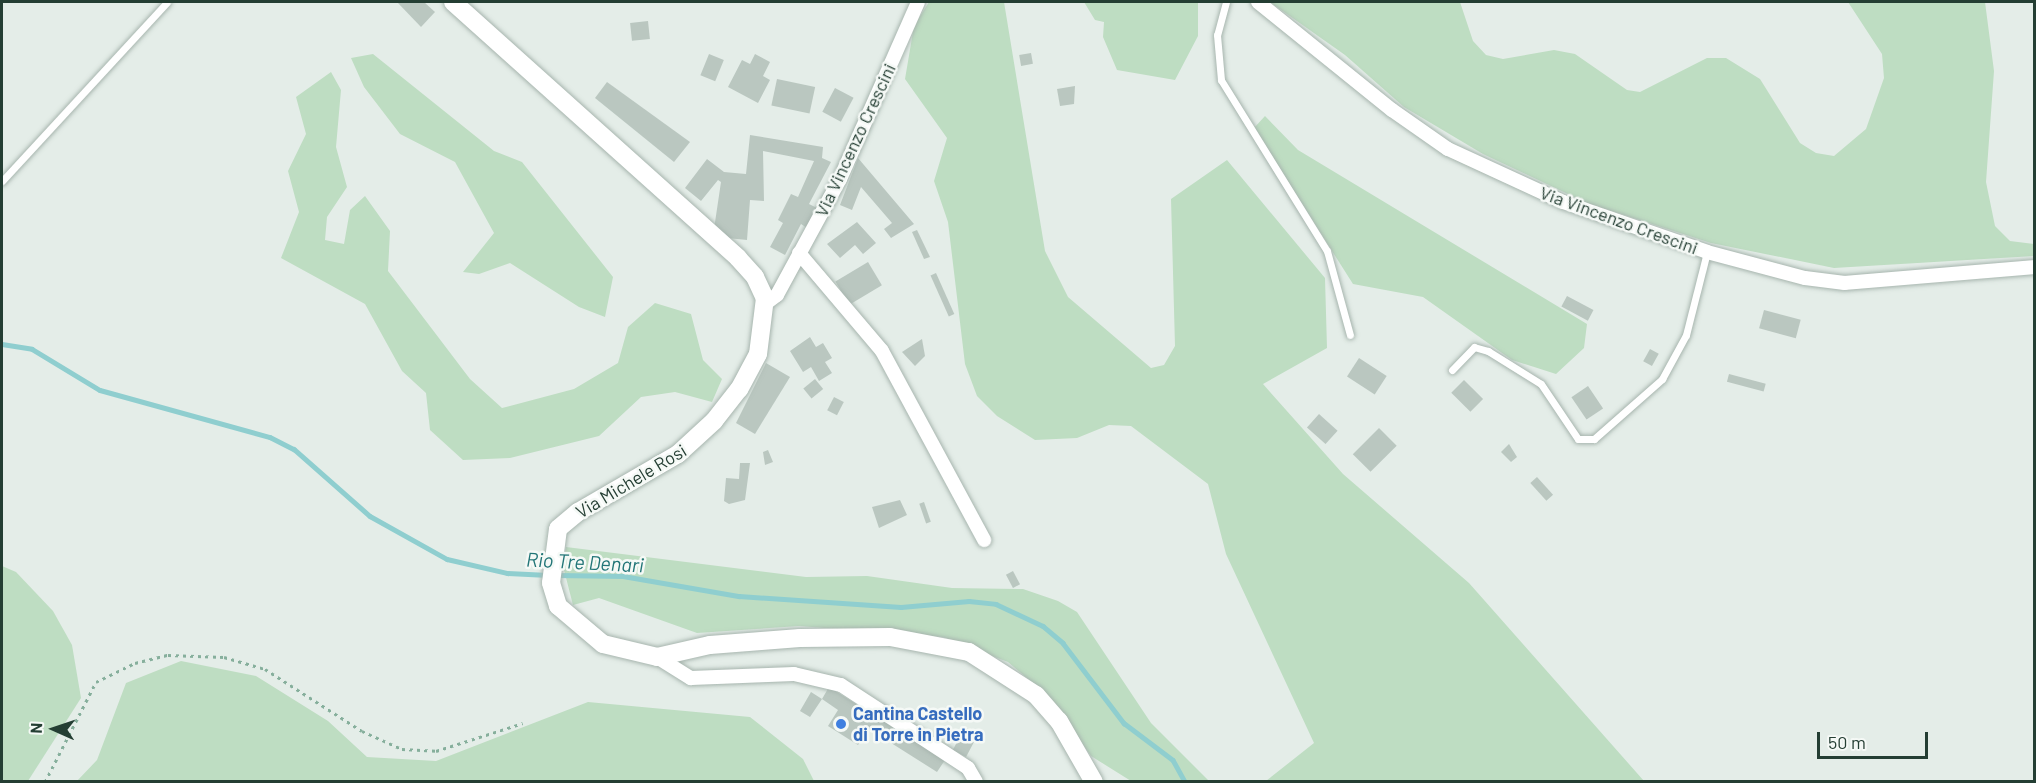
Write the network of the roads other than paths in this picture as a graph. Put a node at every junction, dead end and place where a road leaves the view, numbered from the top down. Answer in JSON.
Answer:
{"nodes":[{"id":1,"x":167,"y":2,"type":"edge"},
{"id":2,"x":453,"y":2,"type":"edge"},
{"id":3,"x":918,"y":2,"type":"edge"},
{"id":4,"x":1226,"y":2,"type":"edge"},
{"id":5,"x":1258,"y":2,"type":"edge"},
{"id":6,"x":2,"y":181,"type":"edge"},
{"id":7,"x":1707,"y":252,"type":"junction"},
{"id":8,"x":799,"y":253,"type":"junction"},
{"id":9,"x":2034,"y":267,"type":"edge"},
{"id":10,"x":765,"y":304,"type":"junction"},
{"id":11,"x":1350,"y":335,"type":"dead end"},
{"id":12,"x":1452,"y":370,"type":"dead end"},
{"id":13,"x":984,"y":540,"type":"dead end"},
{"id":14,"x":657,"y":657,"type":"junction"},
{"id":15,"x":976,"y":782,"type":"edge"},
{"id":16,"x":1094,"y":782,"type":"edge"}],
"edges":[{"from":1,"to":6,"type":"lane"},
{"from":2,"to":10,"type":"street"},
{"from":3,"to":8,"type":"street","name":"Via Vincenzo Crescini"},
{"from":4,"to":11,"type":"lane"},
{"from":5,"to":7,"type":"street","name":"Via Vincenzo Crescini"},
{"from":7,"to":9,"type":"street","name":"Via Vincenzo Crescini"},
{"from":7,"to":12,"type":"lane"},
{"from":8,"to":10,"type":"street","name":"Via Vincenzo Crescini"},
{"from":8,"to":13,"type":"street"},
{"from":10,"to":14,"type":"street","name":"Via Michele Rosi"},
{"from":14,"to":15,"type":"street"},
{"from":14,"to":16,"type":"street","name":"Via Michele Rosi"}]}
